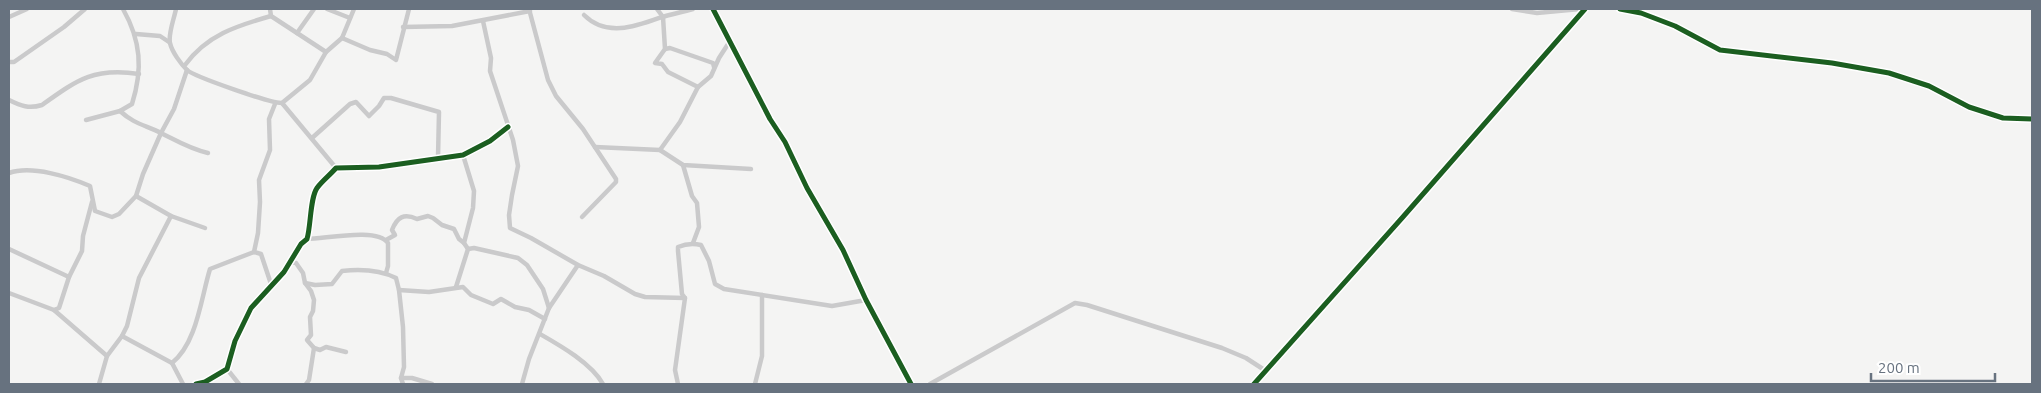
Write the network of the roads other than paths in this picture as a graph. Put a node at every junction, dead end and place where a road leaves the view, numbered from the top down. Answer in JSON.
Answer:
{"nodes":[{"id":1,"x":27,"y":9,"type":"edge"},
{"id":2,"x":85,"y":9,"type":"edge"},
{"id":3,"x":123,"y":9,"type":"edge"},
{"id":4,"x":176,"y":9,"type":"edge"},
{"id":5,"x":270,"y":9,"type":"edge"},
{"id":6,"x":314,"y":9,"type":"edge"},
{"id":7,"x":327,"y":9,"type":"edge"},
{"id":8,"x":354,"y":9,"type":"edge"},
{"id":9,"x":409,"y":9,"type":"edge"},
{"id":10,"x":658,"y":9,"type":"edge"},
{"id":11,"x":693,"y":9,"type":"edge"},
{"id":12,"x":713,"y":9,"type":"edge"},
{"id":13,"x":1512,"y":9,"type":"edge"},
{"id":14,"x":1580,"y":9,"type":"edge"},
{"id":15,"x":1584,"y":9,"type":"edge"},
{"id":16,"x":1620,"y":9,"type":"edge"},
{"id":17,"x":529,"y":10,"type":"edge"},
{"id":18,"x":584,"y":15,"type":"dead end"},
{"id":19,"x":9,"y":16,"type":"edge"},
{"id":20,"x":271,"y":16,"type":"junction"},
{"id":21,"x":663,"y":17,"type":"junction"},
{"id":22,"x":350,"y":18,"type":"junction"},
{"id":23,"x":484,"y":21,"type":"junction"},
{"id":24,"x":403,"y":27,"type":"junction"},
{"id":25,"x":136,"y":34,"type":"junction"},
{"id":26,"x":297,"y":34,"type":"junction"},
{"id":27,"x":342,"y":38,"type":"junction"},
{"id":28,"x":730,"y":41,"type":"junction"},
{"id":29,"x":170,"y":42,"type":"junction"},
{"id":30,"x":665,"y":49,"type":"junction"},
{"id":31,"x":326,"y":52,"type":"junction"},
{"id":32,"x":9,"y":62,"type":"edge"},
{"id":33,"x":714,"y":67,"type":"junction"},
{"id":34,"x":186,"y":68,"type":"junction"},
{"id":35,"x":138,"y":74,"type":"junction"},
{"id":36,"x":698,"y":87,"type":"junction"},
{"id":37,"x":9,"y":100,"type":"edge"},
{"id":38,"x":282,"y":103,"type":"junction"},
{"id":39,"x":275,"y":104,"type":"junction"},
{"id":40,"x":120,"y":111,"type":"junction"},
{"id":41,"x":2032,"y":119,"type":"edge"},
{"id":42,"x":86,"y":120,"type":"dead end"},
{"id":43,"x":508,"y":127,"type":"junction"},
{"id":44,"x":161,"y":133,"type":"junction"},
{"id":45,"x":312,"y":138,"type":"junction"},
{"id":46,"x":595,"y":147,"type":"junction"},
{"id":47,"x":660,"y":150,"type":"junction"},
{"id":48,"x":208,"y":153,"type":"dead end"},
{"id":49,"x":463,"y":155,"type":"junction"},
{"id":50,"x":438,"y":158,"type":"junction"},
{"id":51,"x":683,"y":165,"type":"junction"},
{"id":52,"x":336,"y":168,"type":"junction"},
{"id":53,"x":752,"y":169,"type":"dead end"},
{"id":54,"x":9,"y":173,"type":"edge"},
{"id":55,"x":136,"y":196,"type":"junction"},
{"id":56,"x":93,"y":199,"type":"junction"},
{"id":57,"x":171,"y":216,"type":"junction"},
{"id":58,"x":582,"y":216,"type":"dead end"},
{"id":59,"x":205,"y":228,"type":"dead end"},
{"id":60,"x":308,"y":239,"type":"junction"},
{"id":61,"x":386,"y":240,"type":"junction"},
{"id":62,"x":464,"y":242,"type":"junction"},
{"id":63,"x":692,"y":243,"type":"junction"},
{"id":64,"x":9,"y":249,"type":"edge"},
{"id":65,"x":468,"y":249,"type":"junction"},
{"id":66,"x":254,"y":252,"type":"junction"},
{"id":67,"x":290,"y":262,"type":"junction"},
{"id":68,"x":578,"y":265,"type":"junction"},
{"id":69,"x":386,"y":273,"type":"junction"},
{"id":70,"x":69,"y":278,"type":"junction"},
{"id":71,"x":304,"y":282,"type":"junction"},
{"id":72,"x":271,"y":284,"type":"junction"},
{"id":73,"x":456,"y":288,"type":"junction"},
{"id":74,"x":399,"y":290,"type":"junction"},
{"id":75,"x":9,"y":293,"type":"edge"},
{"id":76,"x":762,"y":294,"type":"junction"},
{"id":77,"x":685,"y":298,"type":"junction"},
{"id":78,"x":866,"y":300,"type":"junction"},
{"id":79,"x":549,"y":308,"type":"junction"},
{"id":80,"x":54,"y":310,"type":"junction"},
{"id":81,"x":545,"y":319,"type":"junction"},
{"id":82,"x":540,"y":334,"type":"junction"},
{"id":83,"x":122,"y":336,"type":"junction"},
{"id":84,"x":314,"y":348,"type":"junction"},
{"id":85,"x":346,"y":352,"type":"dead end"},
{"id":86,"x":107,"y":356,"type":"junction"},
{"id":87,"x":172,"y":363,"type":"junction"},
{"id":88,"x":227,"y":369,"type":"junction"},
{"id":89,"x":1266,"y":371,"type":"junction"},
{"id":90,"x":401,"y":378,"type":"junction"},
{"id":91,"x":909,"y":383,"type":"edge"},
{"id":92,"x":99,"y":384,"type":"edge"},
{"id":93,"x":183,"y":384,"type":"edge"},
{"id":94,"x":196,"y":384,"type":"edge"},
{"id":95,"x":239,"y":384,"type":"edge"},
{"id":96,"x":306,"y":384,"type":"edge"},
{"id":97,"x":403,"y":384,"type":"edge"},
{"id":98,"x":432,"y":384,"type":"edge"},
{"id":99,"x":522,"y":384,"type":"edge"},
{"id":100,"x":603,"y":384,"type":"edge"},
{"id":101,"x":678,"y":384,"type":"edge"},
{"id":102,"x":756,"y":384,"type":"edge"},
{"id":103,"x":930,"y":384,"type":"edge"},
{"id":104,"x":1254,"y":384,"type":"edge"}],
"edges":[{"from":1,"to":19,"type":"street"},
{"from":2,"to":32,"type":"street"},
{"from":3,"to":25,"type":"street"},
{"from":4,"to":29,"type":"street"},
{"from":5,"to":20,"type":"street"},
{"from":6,"to":26,"type":"street"},
{"from":7,"to":22,"type":"street"},
{"from":8,"to":22,"type":"street"},
{"from":9,"to":24,"type":"street"},
{"from":10,"to":21,"type":"street"},
{"from":11,"to":21,"type":"street"},
{"from":12,"to":28,"type":"street"},
{"from":13,"to":14,"type":"street"},
{"from":15,"to":89,"type":"street"},
{"from":16,"to":41,"type":"street"},
{"from":17,"to":23,"type":"street"},
{"from":17,"to":46,"type":"street"},
{"from":18,"to":21,"type":"street"},
{"from":20,"to":26,"type":"street"},
{"from":20,"to":34,"type":"street"},
{"from":21,"to":30,"type":"street"},
{"from":22,"to":27,"type":"street"},
{"from":23,"to":24,"type":"street"},
{"from":23,"to":43,"type":"street"},
{"from":24,"to":27,"type":"street"},
{"from":25,"to":29,"type":"street"},
{"from":25,"to":35,"type":"street"},
{"from":26,"to":31,"type":"street"},
{"from":27,"to":31,"type":"street"},
{"from":28,"to":33,"type":"street"},
{"from":28,"to":78,"type":"street"},
{"from":29,"to":34,"type":"street"},
{"from":30,"to":33,"type":"street"},
{"from":30,"to":36,"type":"street"},
{"from":31,"to":38,"type":"street"},
{"from":33,"to":36,"type":"street"},
{"from":34,"to":39,"type":"street"},
{"from":34,"to":44,"type":"street"},
{"from":35,"to":37,"type":"street"},
{"from":35,"to":40,"type":"street"},
{"from":36,"to":47,"type":"street"},
{"from":38,"to":39,"type":"street"},
{"from":38,"to":45,"type":"street"},
{"from":39,"to":66,"type":"street"},
{"from":40,"to":42,"type":"street"},
{"from":40,"to":44,"type":"street"},
{"from":43,"to":49,"type":"street"},
{"from":43,"to":68,"type":"street"},
{"from":44,"to":48,"type":"street"},
{"from":44,"to":55,"type":"street"},
{"from":45,"to":50,"type":"street"},
{"from":45,"to":52,"type":"street"},
{"from":46,"to":47,"type":"street"},
{"from":46,"to":58,"type":"street"},
{"from":47,"to":51,"type":"street"},
{"from":49,"to":50,"type":"street"},
{"from":49,"to":62,"type":"street"},
{"from":50,"to":52,"type":"street"},
{"from":51,"to":53,"type":"street"},
{"from":51,"to":63,"type":"street"},
{"from":52,"to":60,"type":"street"},
{"from":54,"to":56,"type":"street"},
{"from":55,"to":56,"type":"street"},
{"from":55,"to":57,"type":"street"},
{"from":56,"to":70,"type":"street"},
{"from":57,"to":59,"type":"street"},
{"from":57,"to":83,"type":"street"},
{"from":60,"to":61,"type":"street"},
{"from":60,"to":67,"type":"street"},
{"from":61,"to":62,"type":"street"},
{"from":61,"to":69,"type":"street"},
{"from":62,"to":65,"type":"street"},
{"from":63,"to":76,"type":"street"},
{"from":63,"to":77,"type":"street"},
{"from":64,"to":70,"type":"street"},
{"from":65,"to":73,"type":"street"},
{"from":65,"to":79,"type":"street"},
{"from":66,"to":72,"type":"street"},
{"from":66,"to":87,"type":"street"},
{"from":67,"to":71,"type":"street"},
{"from":67,"to":72,"type":"street"},
{"from":68,"to":77,"type":"street"},
{"from":68,"to":79,"type":"street"},
{"from":69,"to":71,"type":"street"},
{"from":69,"to":74,"type":"street"},
{"from":70,"to":80,"type":"street"},
{"from":71,"to":84,"type":"street"},
{"from":72,"to":88,"type":"street"},
{"from":73,"to":74,"type":"street"},
{"from":73,"to":81,"type":"street"},
{"from":74,"to":90,"type":"street"},
{"from":75,"to":80,"type":"street"},
{"from":76,"to":78,"type":"street"},
{"from":76,"to":102,"type":"street"},
{"from":77,"to":101,"type":"street"},
{"from":78,"to":91,"type":"street"},
{"from":79,"to":81,"type":"street"},
{"from":80,"to":86,"type":"street"},
{"from":81,"to":82,"type":"street"},
{"from":82,"to":99,"type":"street"},
{"from":82,"to":100,"type":"street"},
{"from":83,"to":86,"type":"street"},
{"from":83,"to":87,"type":"street"},
{"from":84,"to":85,"type":"street"},
{"from":84,"to":96,"type":"street"},
{"from":86,"to":92,"type":"street"},
{"from":87,"to":93,"type":"street"},
{"from":88,"to":94,"type":"street"},
{"from":88,"to":95,"type":"street"},
{"from":89,"to":103,"type":"street"},
{"from":89,"to":104,"type":"street"},
{"from":90,"to":97,"type":"street"},
{"from":90,"to":98,"type":"street"}]}
